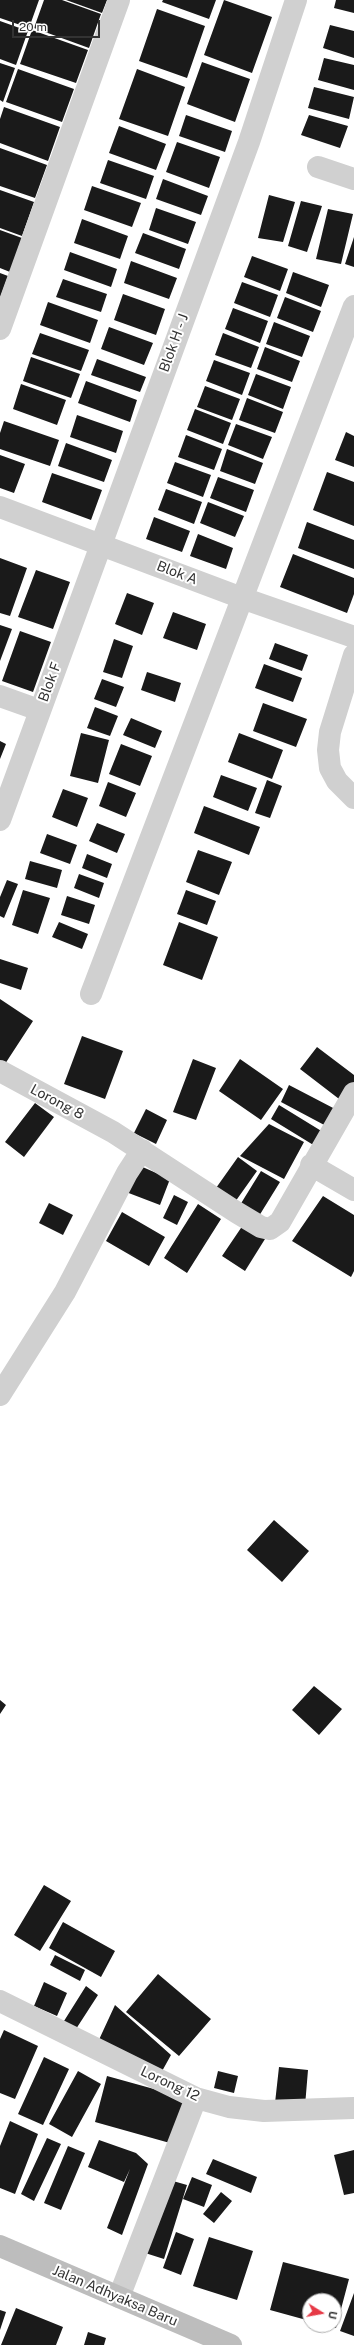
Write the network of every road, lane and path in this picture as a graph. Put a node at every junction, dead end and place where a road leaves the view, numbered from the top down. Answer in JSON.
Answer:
{"nodes":[{"id":1,"x":119,"y":0,"type":"edge"},
{"id":2,"x":296,"y":0,"type":"edge"},
{"id":3,"x":318,"y":167,"type":"dead end"},
{"id":4,"x":354,"y":179,"type":"edge"},
{"id":5,"x":354,"y":306,"type":"edge"},
{"id":6,"x":0,"y":329,"type":"edge"},
{"id":7,"x":0,"y":507,"type":"edge"},
{"id":8,"x":100,"y":544,"type":"junction"},
{"id":9,"x":242,"y":598,"type":"junction"},
{"id":10,"x":354,"y":637,"type":"edge"},
{"id":11,"x":354,"y":655,"type":"edge"},
{"id":12,"x":0,"y":696,"type":"edge"},
{"id":13,"x":39,"y":710,"type":"junction"},
{"id":14,"x":354,"y":798,"type":"edge"},
{"id":15,"x":0,"y":820,"type":"edge"},
{"id":16,"x":92,"y":994,"type":"dead end"},
{"id":17,"x":0,"y":1071,"type":"edge"},
{"id":18,"x":354,"y":1092,"type":"edge"},
{"id":19,"x":139,"y":1148,"type":"junction"},
{"id":20,"x":311,"y":1165,"type":"junction"},
{"id":21,"x":354,"y":1190,"type":"edge"},
{"id":22,"x":0,"y":1395,"type":"edge"},
{"id":23,"x":0,"y":2001,"type":"edge"},
{"id":24,"x":196,"y":2098,"type":"junction"},
{"id":25,"x":354,"y":2108,"type":"edge"},
{"id":26,"x":0,"y":2246,"type":"edge"},
{"id":27,"x":119,"y":2297,"type":"junction"},
{"id":28,"x":231,"y":2345,"type":"edge"}],
"edges":[{"from":1,"to":6,"type":"street"},
{"from":2,"to":8,"type":"street","name":"Blok H - J"},
{"from":3,"to":4,"type":"street"},
{"from":5,"to":9,"type":"street"},
{"from":7,"to":8,"type":"street","name":"Blok A"},
{"from":8,"to":9,"type":"street","name":"Blok A"},
{"from":8,"to":13,"type":"street","name":"Blok F"},
{"from":9,"to":10,"type":"street","name":"Blok A"},
{"from":9,"to":16,"type":"street"},
{"from":11,"to":14,"type":"street"},
{"from":12,"to":13,"type":"street"},
{"from":13,"to":15,"type":"street","name":"Blok F"},
{"from":17,"to":19,"type":"street","name":"Lorong 8"},
{"from":18,"to":20,"type":"street"},
{"from":19,"to":20,"type":"street","name":"Lorong 8"},
{"from":19,"to":22,"type":"street"},
{"from":20,"to":21,"type":"street"},
{"from":23,"to":24,"type":"street","name":"Lorong 12"},
{"from":24,"to":25,"type":"street","name":"Lorong 12"},
{"from":24,"to":27,"type":"street"},
{"from":26,"to":27,"type":"street","name":"Jalan Adhyaksa Baru"},
{"from":27,"to":28,"type":"street","name":"Jalan Adhyaksa Baru"}]}
